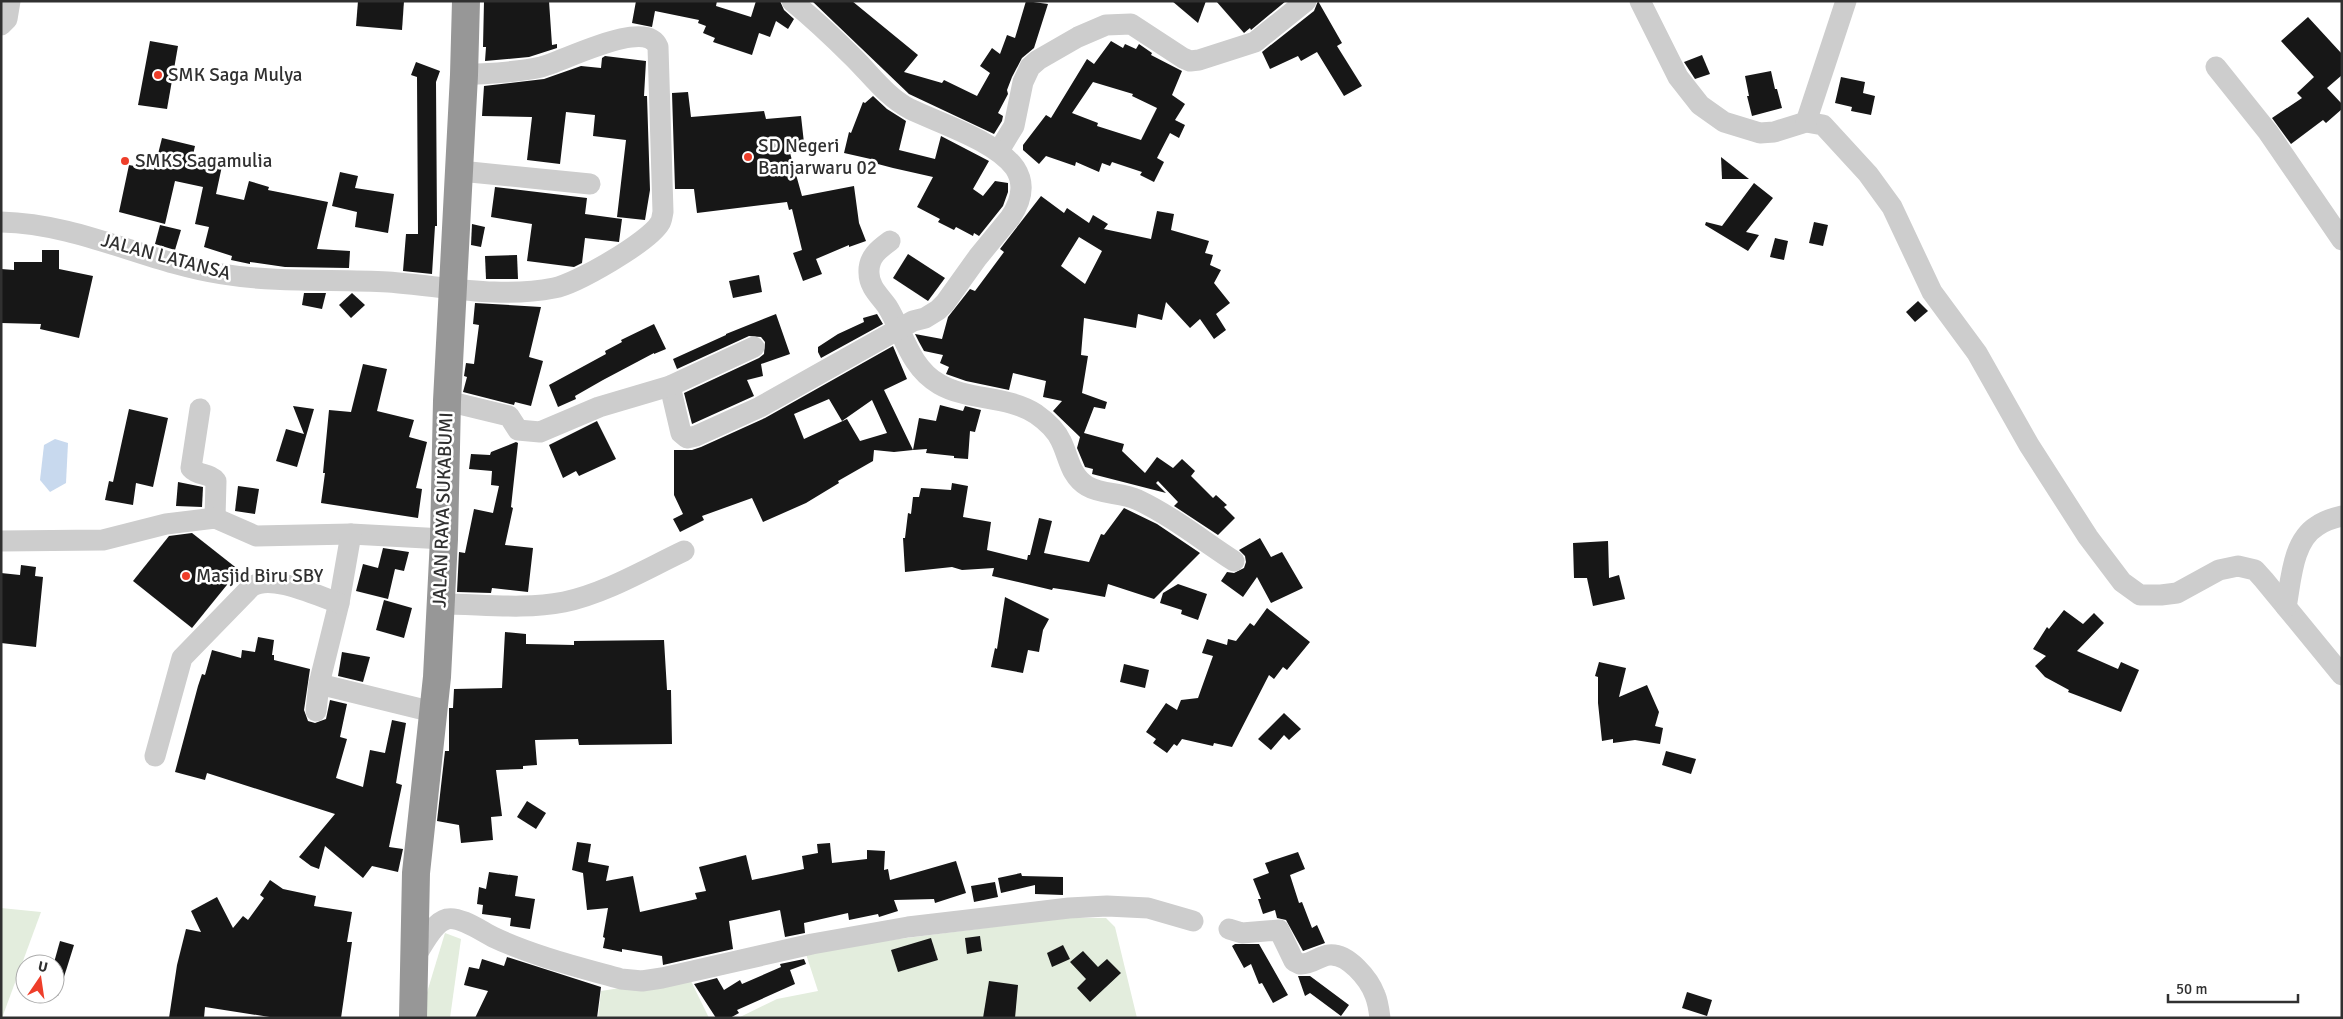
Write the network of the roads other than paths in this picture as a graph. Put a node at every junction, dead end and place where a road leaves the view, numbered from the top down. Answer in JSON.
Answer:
{"nodes":[{"id":1,"x":10,"y":1,"type":"edge"},
{"id":2,"x":466,"y":1,"type":"edge"},
{"id":3,"x":792,"y":1,"type":"edge"},
{"id":4,"x":1306,"y":1,"type":"edge"},
{"id":5,"x":1640,"y":1,"type":"edge"},
{"id":6,"x":1846,"y":1,"type":"edge"},
{"id":7,"x":1,"y":25,"type":"edge"},
{"id":8,"x":2216,"y":67,"type":"dead end"},
{"id":9,"x":464,"y":75,"type":"junction"},
{"id":10,"x":1806,"y":122,"type":"junction"},
{"id":11,"x":996,"y":150,"type":"junction"},
{"id":12,"x":460,"y":171,"type":"junction"},
{"id":13,"x":590,"y":184,"type":"dead end"},
{"id":14,"x":1,"y":222,"type":"edge"},
{"id":15,"x":2342,"y":240,"type":"edge"},
{"id":16,"x":890,"y":241,"type":"dead end"},
{"id":17,"x":451,"y":289,"type":"junction"},
{"id":18,"x":898,"y":331,"type":"junction"},
{"id":19,"x":754,"y":347,"type":"dead end"},
{"id":20,"x":670,"y":386,"type":"junction"},
{"id":21,"x":447,"y":401,"type":"junction"},
{"id":22,"x":200,"y":409,"type":"dead end"},
{"id":23,"x":2342,"y":516,"type":"edge"},
{"id":24,"x":215,"y":518,"type":"junction"},
{"id":25,"x":351,"y":534,"type":"junction"},
{"id":26,"x":444,"y":539,"type":"junction"},
{"id":27,"x":1,"y":541,"type":"edge"},
{"id":28,"x":684,"y":551,"type":"dead end"},
{"id":29,"x":1234,"y":561,"type":"dead end"},
{"id":30,"x":339,"y":603,"type":"junction"},
{"id":31,"x":440,"y":604,"type":"junction"},
{"id":32,"x":2286,"y":607,"type":"junction"},
{"id":33,"x":2342,"y":675,"type":"edge"},
{"id":34,"x":319,"y":684,"type":"junction"},
{"id":35,"x":316,"y":711,"type":"dead end"},
{"id":36,"x":433,"y":712,"type":"junction"},
{"id":37,"x":155,"y":756,"type":"dead end"},
{"id":38,"x":1194,"y":921,"type":"dead end"},
{"id":39,"x":1229,"y":929,"type":"dead end"},
{"id":40,"x":415,"y":957,"type":"junction"},
{"id":41,"x":413,"y":1018,"type":"edge"},
{"id":42,"x":1380,"y":1018,"type":"edge"}],
"edges":[{"from":1,"to":7,"type":"street"},
{"from":2,"to":9,"type":"highway","name":"JALAN RAYA SUKABUMI"},
{"from":3,"to":11,"type":"street"},
{"from":4,"to":11,"type":"street"},
{"from":5,"to":10,"type":"street"},
{"from":6,"to":10,"type":"street"},
{"from":8,"to":15,"type":"street"},
{"from":9,"to":12,"type":"highway","name":"JALAN RAYA SUKABUMI"},
{"from":9,"to":17,"type":"street","name":"JALAN LATANSA"},
{"from":10,"to":32,"type":"street"},
{"from":11,"to":18,"type":"street"},
{"from":12,"to":13,"type":"street"},
{"from":12,"to":17,"type":"highway","name":"JALAN RAYA SUKABUMI"},
{"from":14,"to":17,"type":"street","name":"JALAN LATANSA"},
{"from":16,"to":18,"type":"street"},
{"from":17,"to":21,"type":"highway","name":"JALAN RAYA SUKABUMI"},
{"from":18,"to":20,"type":"street"},
{"from":18,"to":29,"type":"street"},
{"from":19,"to":20,"type":"street"},
{"from":20,"to":21,"type":"street"},
{"from":21,"to":26,"type":"highway","name":"JALAN RAYA SUKABUMI"},
{"from":22,"to":24,"type":"street"},
{"from":23,"to":32,"type":"street"},
{"from":24,"to":25,"type":"street"},
{"from":24,"to":27,"type":"street"},
{"from":25,"to":26,"type":"street"},
{"from":25,"to":30,"type":"street"},
{"from":26,"to":31,"type":"highway","name":"JALAN RAYA SUKABUMI"},
{"from":28,"to":31,"type":"street"},
{"from":30,"to":34,"type":"street"},
{"from":30,"to":37,"type":"street"},
{"from":31,"to":36,"type":"highway","name":"JALAN RAYA SUKABUMI"},
{"from":32,"to":33,"type":"street"},
{"from":34,"to":35,"type":"street"},
{"from":34,"to":36,"type":"street"},
{"from":36,"to":40,"type":"highway","name":"JALAN RAYA SUKABUMI"},
{"from":38,"to":40,"type":"street"},
{"from":39,"to":42,"type":"street"},
{"from":40,"to":41,"type":"highway","name":"JALAN RAYA SUKABUMI"}]}
